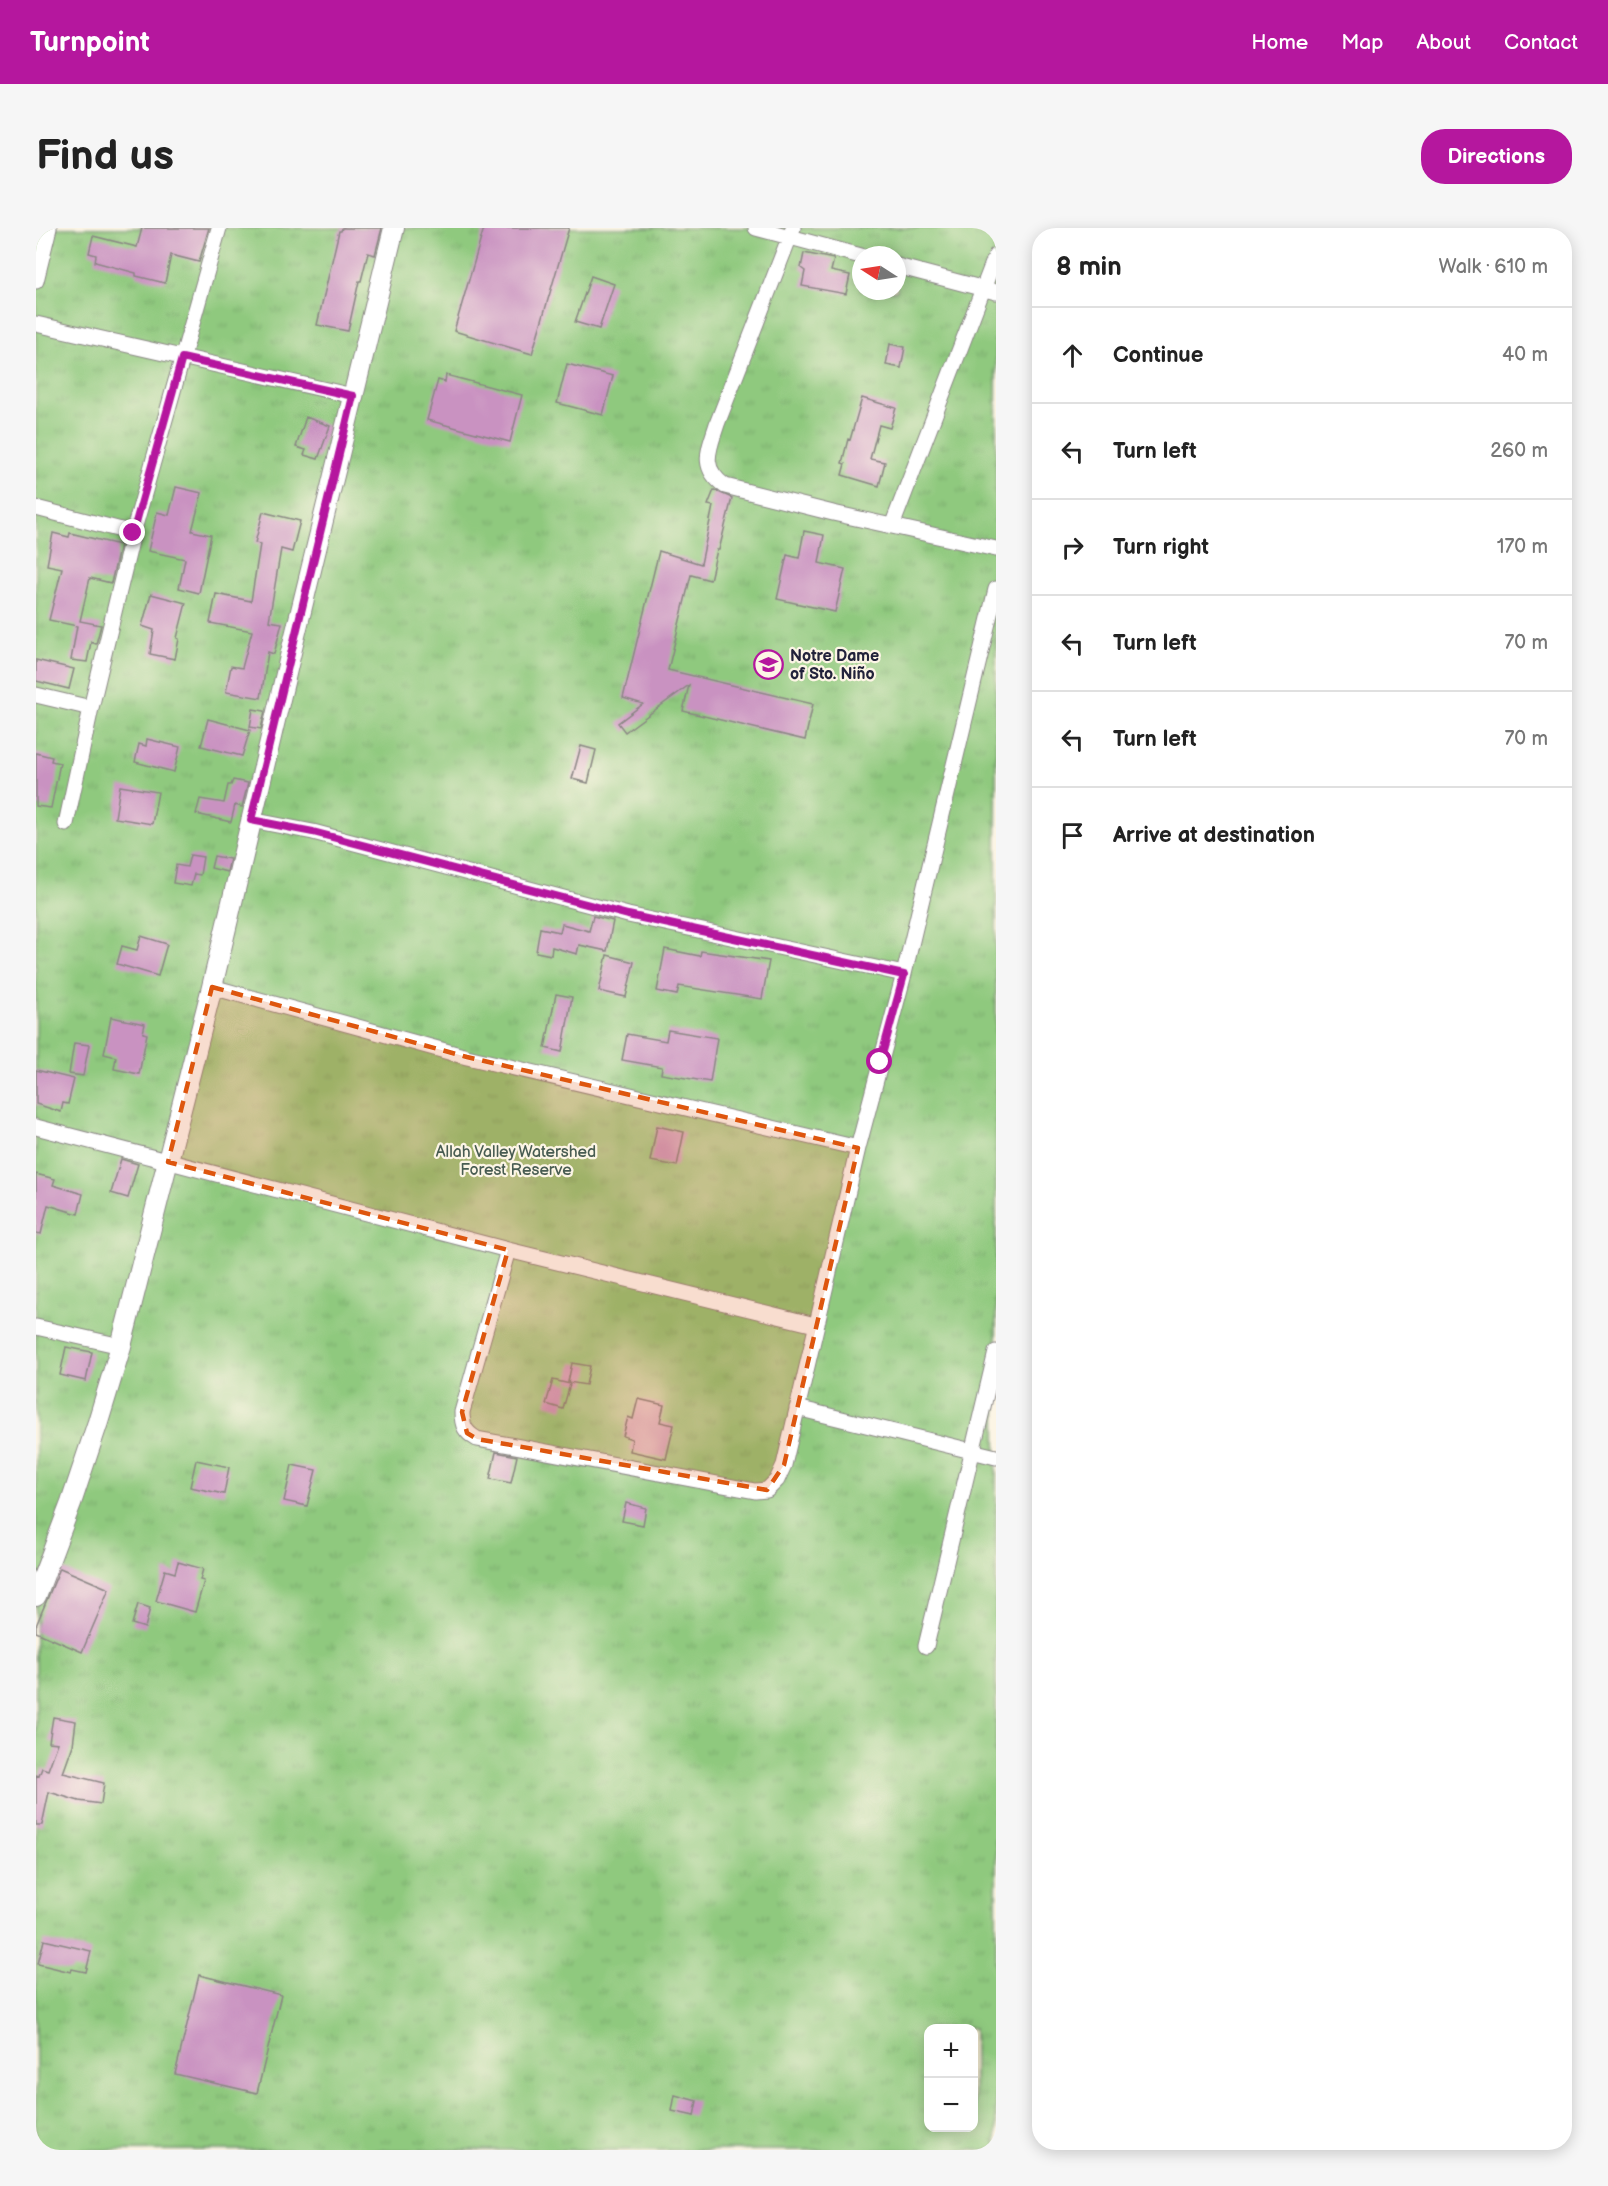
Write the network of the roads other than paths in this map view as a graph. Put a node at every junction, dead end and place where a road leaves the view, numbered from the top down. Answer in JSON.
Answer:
{"nodes":[{"id":1,"x":50,"y":228,"type":"edge"},
{"id":2,"x":219,"y":228,"type":"edge"},
{"id":3,"x":394,"y":228,"type":"edge"},
{"id":4,"x":756,"y":228,"type":"edge"},
{"id":5,"x":791,"y":232,"type":"edge"},
{"id":6,"x":852,"y":253,"type":"edge"},
{"id":7,"x":996,"y":255,"type":"edge"},
{"id":8,"x":906,"y":268,"type":"edge"},
{"id":9,"x":36,"y":281,"type":"edge"},
{"id":10,"x":990,"y":291,"type":"edge"},
{"id":11,"x":36,"y":324,"type":"edge"},
{"id":12,"x":182,"y":358,"type":"junction"},
{"id":13,"x":353,"y":396,"type":"junction"},
{"id":14,"x":36,"y":508,"type":"edge"},
{"id":15,"x":892,"y":526,"type":"junction"},
{"id":16,"x":133,"y":533,"type":"junction"},
{"id":17,"x":996,"y":549,"type":"edge"},
{"id":18,"x":996,"y":590,"type":"edge"},
{"id":19,"x":36,"y":695,"type":"edge"},
{"id":20,"x":91,"y":708,"type":"junction"},
{"id":21,"x":251,"y":820,"type":"junction"},
{"id":22,"x":66,"y":824,"type":"dead end"},
{"id":23,"x":904,"y":975,"type":"junction"},
{"id":24,"x":212,"y":987,"type":"junction"},
{"id":25,"x":36,"y":1127,"type":"edge"},
{"id":26,"x":858,"y":1148,"type":"junction"},
{"id":27,"x":168,"y":1161,"type":"junction"},
{"id":28,"x":508,"y":1250,"type":"junction"},
{"id":29,"x":815,"y":1325,"type":"junction"},
{"id":30,"x":36,"y":1327,"type":"edge"},
{"id":31,"x":121,"y":1346,"type":"junction"},
{"id":32,"x":996,"y":1352,"type":"edge"},
{"id":33,"x":797,"y":1408,"type":"junction"},
{"id":34,"x":972,"y":1451,"type":"junction"},
{"id":35,"x":996,"y":1456,"type":"edge"},
{"id":36,"x":36,"y":1596,"type":"edge"},
{"id":37,"x":926,"y":1646,"type":"dead end"}],
"edges":[{"from":1,"to":9,"type":"street"},
{"from":2,"to":12,"type":"street"},
{"from":3,"to":13,"type":"street"},
{"from":4,"to":5,"type":"street"},
{"from":5,"to":6,"type":"street"},
{"from":5,"to":15,"type":"street"},
{"from":7,"to":10,"type":"street"},
{"from":8,"to":10,"type":"street"},
{"from":10,"to":15,"type":"street"},
{"from":11,"to":12,"type":"street"},
{"from":12,"to":13,"type":"street"},
{"from":12,"to":16,"type":"street"},
{"from":13,"to":21,"type":"street"},
{"from":14,"to":16,"type":"street"},
{"from":15,"to":17,"type":"street"},
{"from":16,"to":20,"type":"street"},
{"from":18,"to":23,"type":"street"},
{"from":19,"to":20,"type":"street"},
{"from":20,"to":22,"type":"street"},
{"from":21,"to":23,"type":"street"},
{"from":21,"to":24,"type":"street"},
{"from":23,"to":26,"type":"street"},
{"from":24,"to":26,"type":"street"},
{"from":24,"to":27,"type":"street"},
{"from":25,"to":27,"type":"street"},
{"from":26,"to":29,"type":"street"},
{"from":27,"to":28,"type":"street"},
{"from":27,"to":31,"type":"street"},
{"from":28,"to":29,"type":"street"},
{"from":28,"to":33,"type":"street"},
{"from":29,"to":33,"type":"street"},
{"from":30,"to":31,"type":"street"},
{"from":31,"to":36,"type":"street"},
{"from":32,"to":34,"type":"street"},
{"from":33,"to":34,"type":"street"},
{"from":34,"to":35,"type":"street"},
{"from":34,"to":37,"type":"street"}]}
